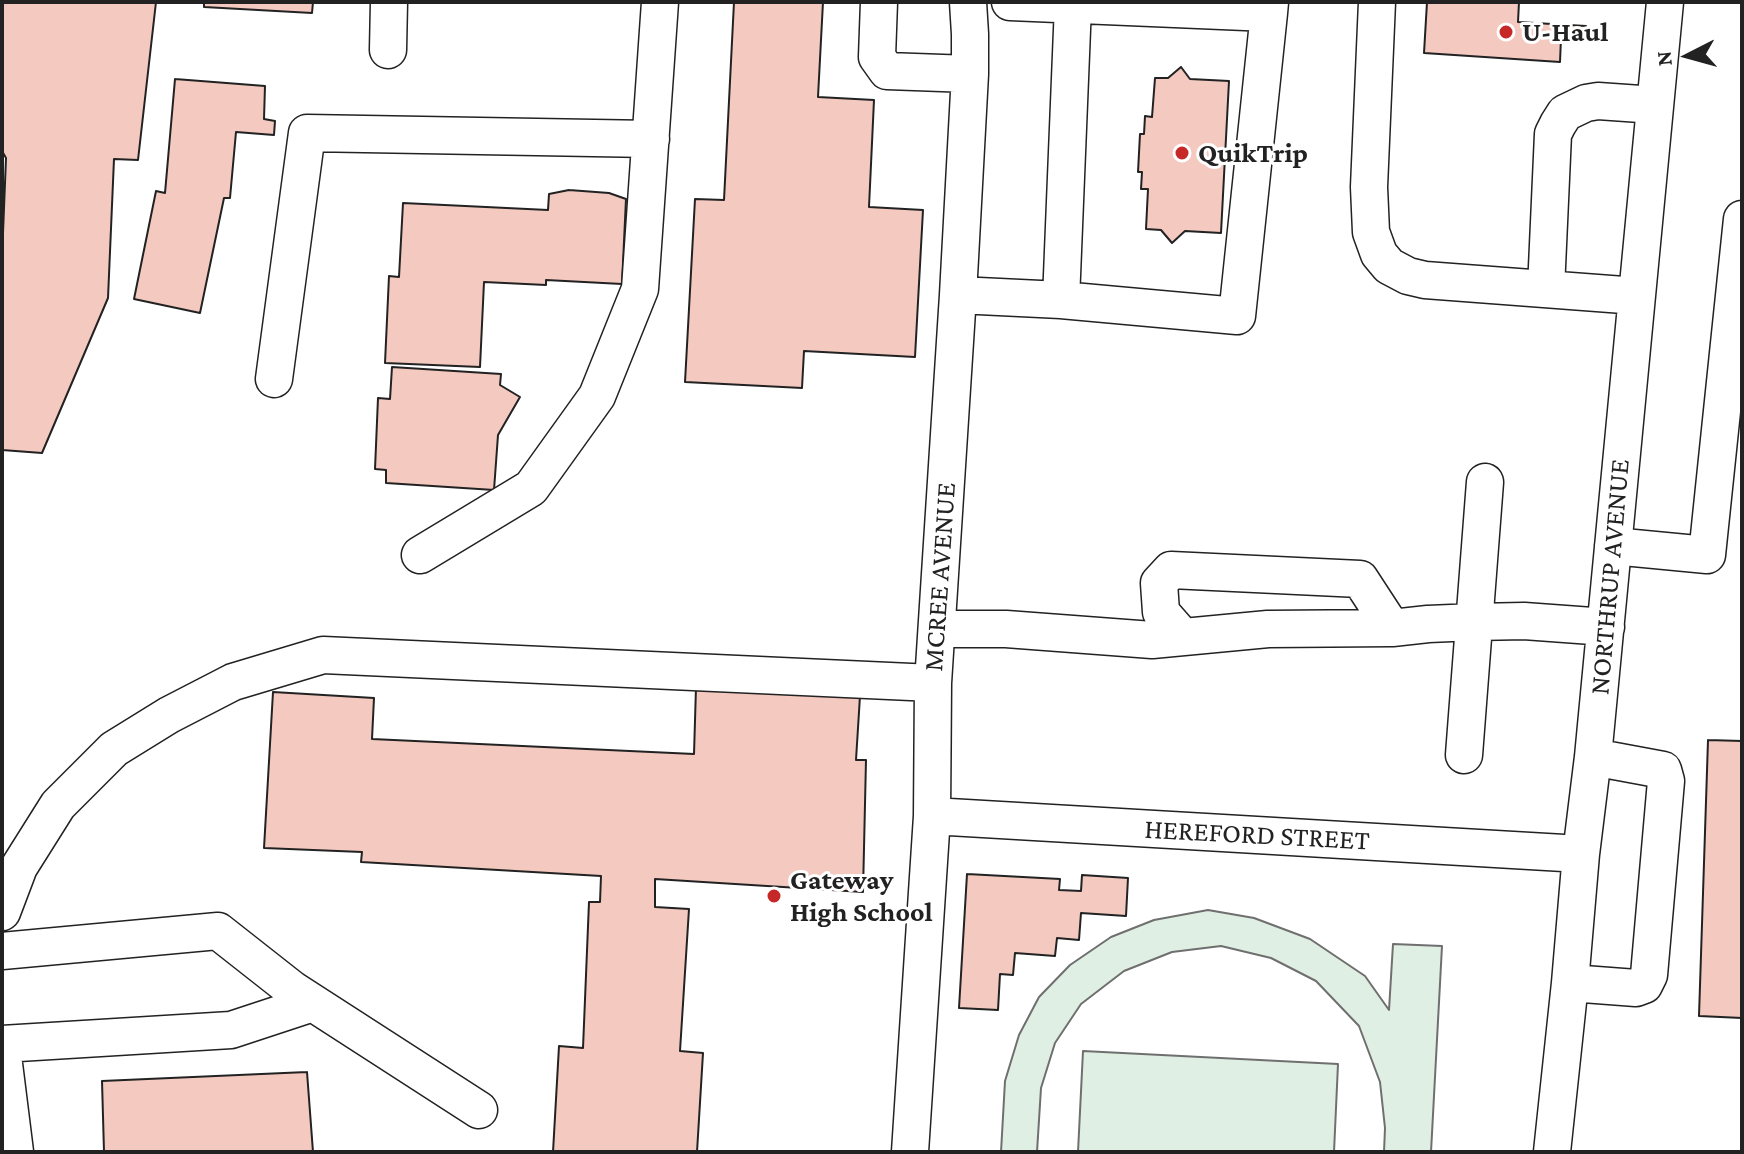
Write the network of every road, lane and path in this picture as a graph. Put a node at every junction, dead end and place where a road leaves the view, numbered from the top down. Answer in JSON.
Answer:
{"nodes":[{"id":1,"x":389,"y":2,"type":"edge"},
{"id":2,"x":660,"y":2,"type":"edge"},
{"id":3,"x":879,"y":2,"type":"edge"},
{"id":4,"x":968,"y":2,"type":"edge"},
{"id":5,"x":1010,"y":2,"type":"edge"},
{"id":6,"x":1377,"y":2,"type":"edge"},
{"id":7,"x":1665,"y":2,"type":"edge"},
{"id":8,"x":1057,"y":4,"type":"edge"},
{"id":9,"x":1110,"y":4,"type":"edge"},
{"id":10,"x":1160,"y":5,"type":"edge"},
{"id":11,"x":1211,"y":6,"type":"edge"},
{"id":12,"x":1269,"y":8,"type":"edge"},
{"id":13,"x":388,"y":50,"type":"dead end"},
{"id":14,"x":970,"y":74,"type":"junction"},
{"id":15,"x":1655,"y":105,"type":"junction"},
{"id":16,"x":651,"y":139,"type":"junction"},
{"id":17,"x":1742,"y":219,"type":"edge"},
{"id":18,"x":1546,"y":289,"type":"junction"},
{"id":19,"x":958,"y":295,"type":"junction"},
{"id":20,"x":1637,"y":296,"type":"junction"},
{"id":21,"x":1061,"y":300,"type":"junction"},
{"id":22,"x":274,"y":379,"type":"dead end"},
{"id":23,"x":1485,"y":482,"type":"dead end"},
{"id":24,"x":1613,"y":546,"type":"junction"},
{"id":25,"x":420,"y":555,"type":"dead end"},
{"id":26,"x":1475,"y":622,"type":"junction"},
{"id":27,"x":1606,"y":627,"type":"junction"},
{"id":28,"x":1392,"y":628,"type":"junction"},
{"id":29,"x":937,"y":629,"type":"junction"},
{"id":30,"x":1182,"y":636,"type":"junction"},
{"id":31,"x":933,"y":683,"type":"junction"},
{"id":32,"x":1464,"y":755,"type":"dead end"},
{"id":33,"x":1593,"y":757,"type":"junction"},
{"id":34,"x":932,"y":816,"type":"junction"},
{"id":35,"x":1581,"y":854,"type":"junction"},
{"id":36,"x":2,"y":912,"type":"edge"},
{"id":37,"x":2,"y":951,"type":"edge"},
{"id":38,"x":1570,"y":983,"type":"junction"},
{"id":39,"x":313,"y":1003,"type":"junction"},
{"id":40,"x":2,"y":1046,"type":"edge"},
{"id":41,"x":479,"y":1110,"type":"dead end"},
{"id":42,"x":15,"y":1152,"type":"edge"},
{"id":43,"x":910,"y":1152,"type":"edge"},
{"id":44,"x":1552,"y":1152,"type":"edge"}],
"edges":[{"from":1,"to":13,"type":"street"},
{"from":2,"to":16,"type":"street"},
{"from":3,"to":14,"type":"street"},
{"from":4,"to":14,"type":"street","name":"MCREE AVENUE"},
{"from":5,"to":8,"type":"street"},
{"from":6,"to":18,"type":"street"},
{"from":7,"to":15,"type":"street","name":"NORTHRUP AVENUE"},
{"from":8,"to":9,"type":"street"},
{"from":8,"to":21,"type":"street"},
{"from":9,"to":10,"type":"street"},
{"from":10,"to":11,"type":"street"},
{"from":11,"to":12,"type":"street"},
{"from":12,"to":21,"type":"street"},
{"from":14,"to":19,"type":"street","name":"MCREE AVENUE"},
{"from":15,"to":18,"type":"street"},
{"from":15,"to":20,"type":"street","name":"NORTHRUP AVENUE"},
{"from":16,"to":22,"type":"street"},
{"from":16,"to":25,"type":"street"},
{"from":17,"to":24,"type":"street"},
{"from":18,"to":20,"type":"street"},
{"from":19,"to":21,"type":"street"},
{"from":19,"to":29,"type":"street","name":"MCREE AVENUE"},
{"from":20,"to":24,"type":"street","name":"NORTHRUP AVENUE"},
{"from":23,"to":26,"type":"street"},
{"from":24,"to":27,"type":"street","name":"NORTHRUP AVENUE"},
{"from":26,"to":27,"type":"street"},
{"from":26,"to":28,"type":"street"},
{"from":26,"to":32,"type":"street"},
{"from":27,"to":33,"type":"street","name":"NORTHRUP AVENUE"},
{"from":28,"to":30,"type":"street"},
{"from":28,"to":30,"type":"street"},
{"from":29,"to":30,"type":"street"},
{"from":29,"to":31,"type":"street","name":"MCREE AVENUE"},
{"from":31,"to":34,"type":"street","name":"MCREE AVENUE"},
{"from":31,"to":36,"type":"street"},
{"from":33,"to":35,"type":"street","name":"NORTHRUP AVENUE"},
{"from":33,"to":38,"type":"street"},
{"from":34,"to":35,"type":"street","name":"HEREFORD STREET"},
{"from":34,"to":43,"type":"street","name":"MCREE AVENUE"},
{"from":35,"to":38,"type":"street","name":"NORTHRUP AVENUE"},
{"from":37,"to":39,"type":"street"},
{"from":38,"to":44,"type":"street","name":"NORTHRUP AVENUE"},
{"from":39,"to":40,"type":"street"},
{"from":39,"to":41,"type":"street"},
{"from":40,"to":42,"type":"street"}]}
